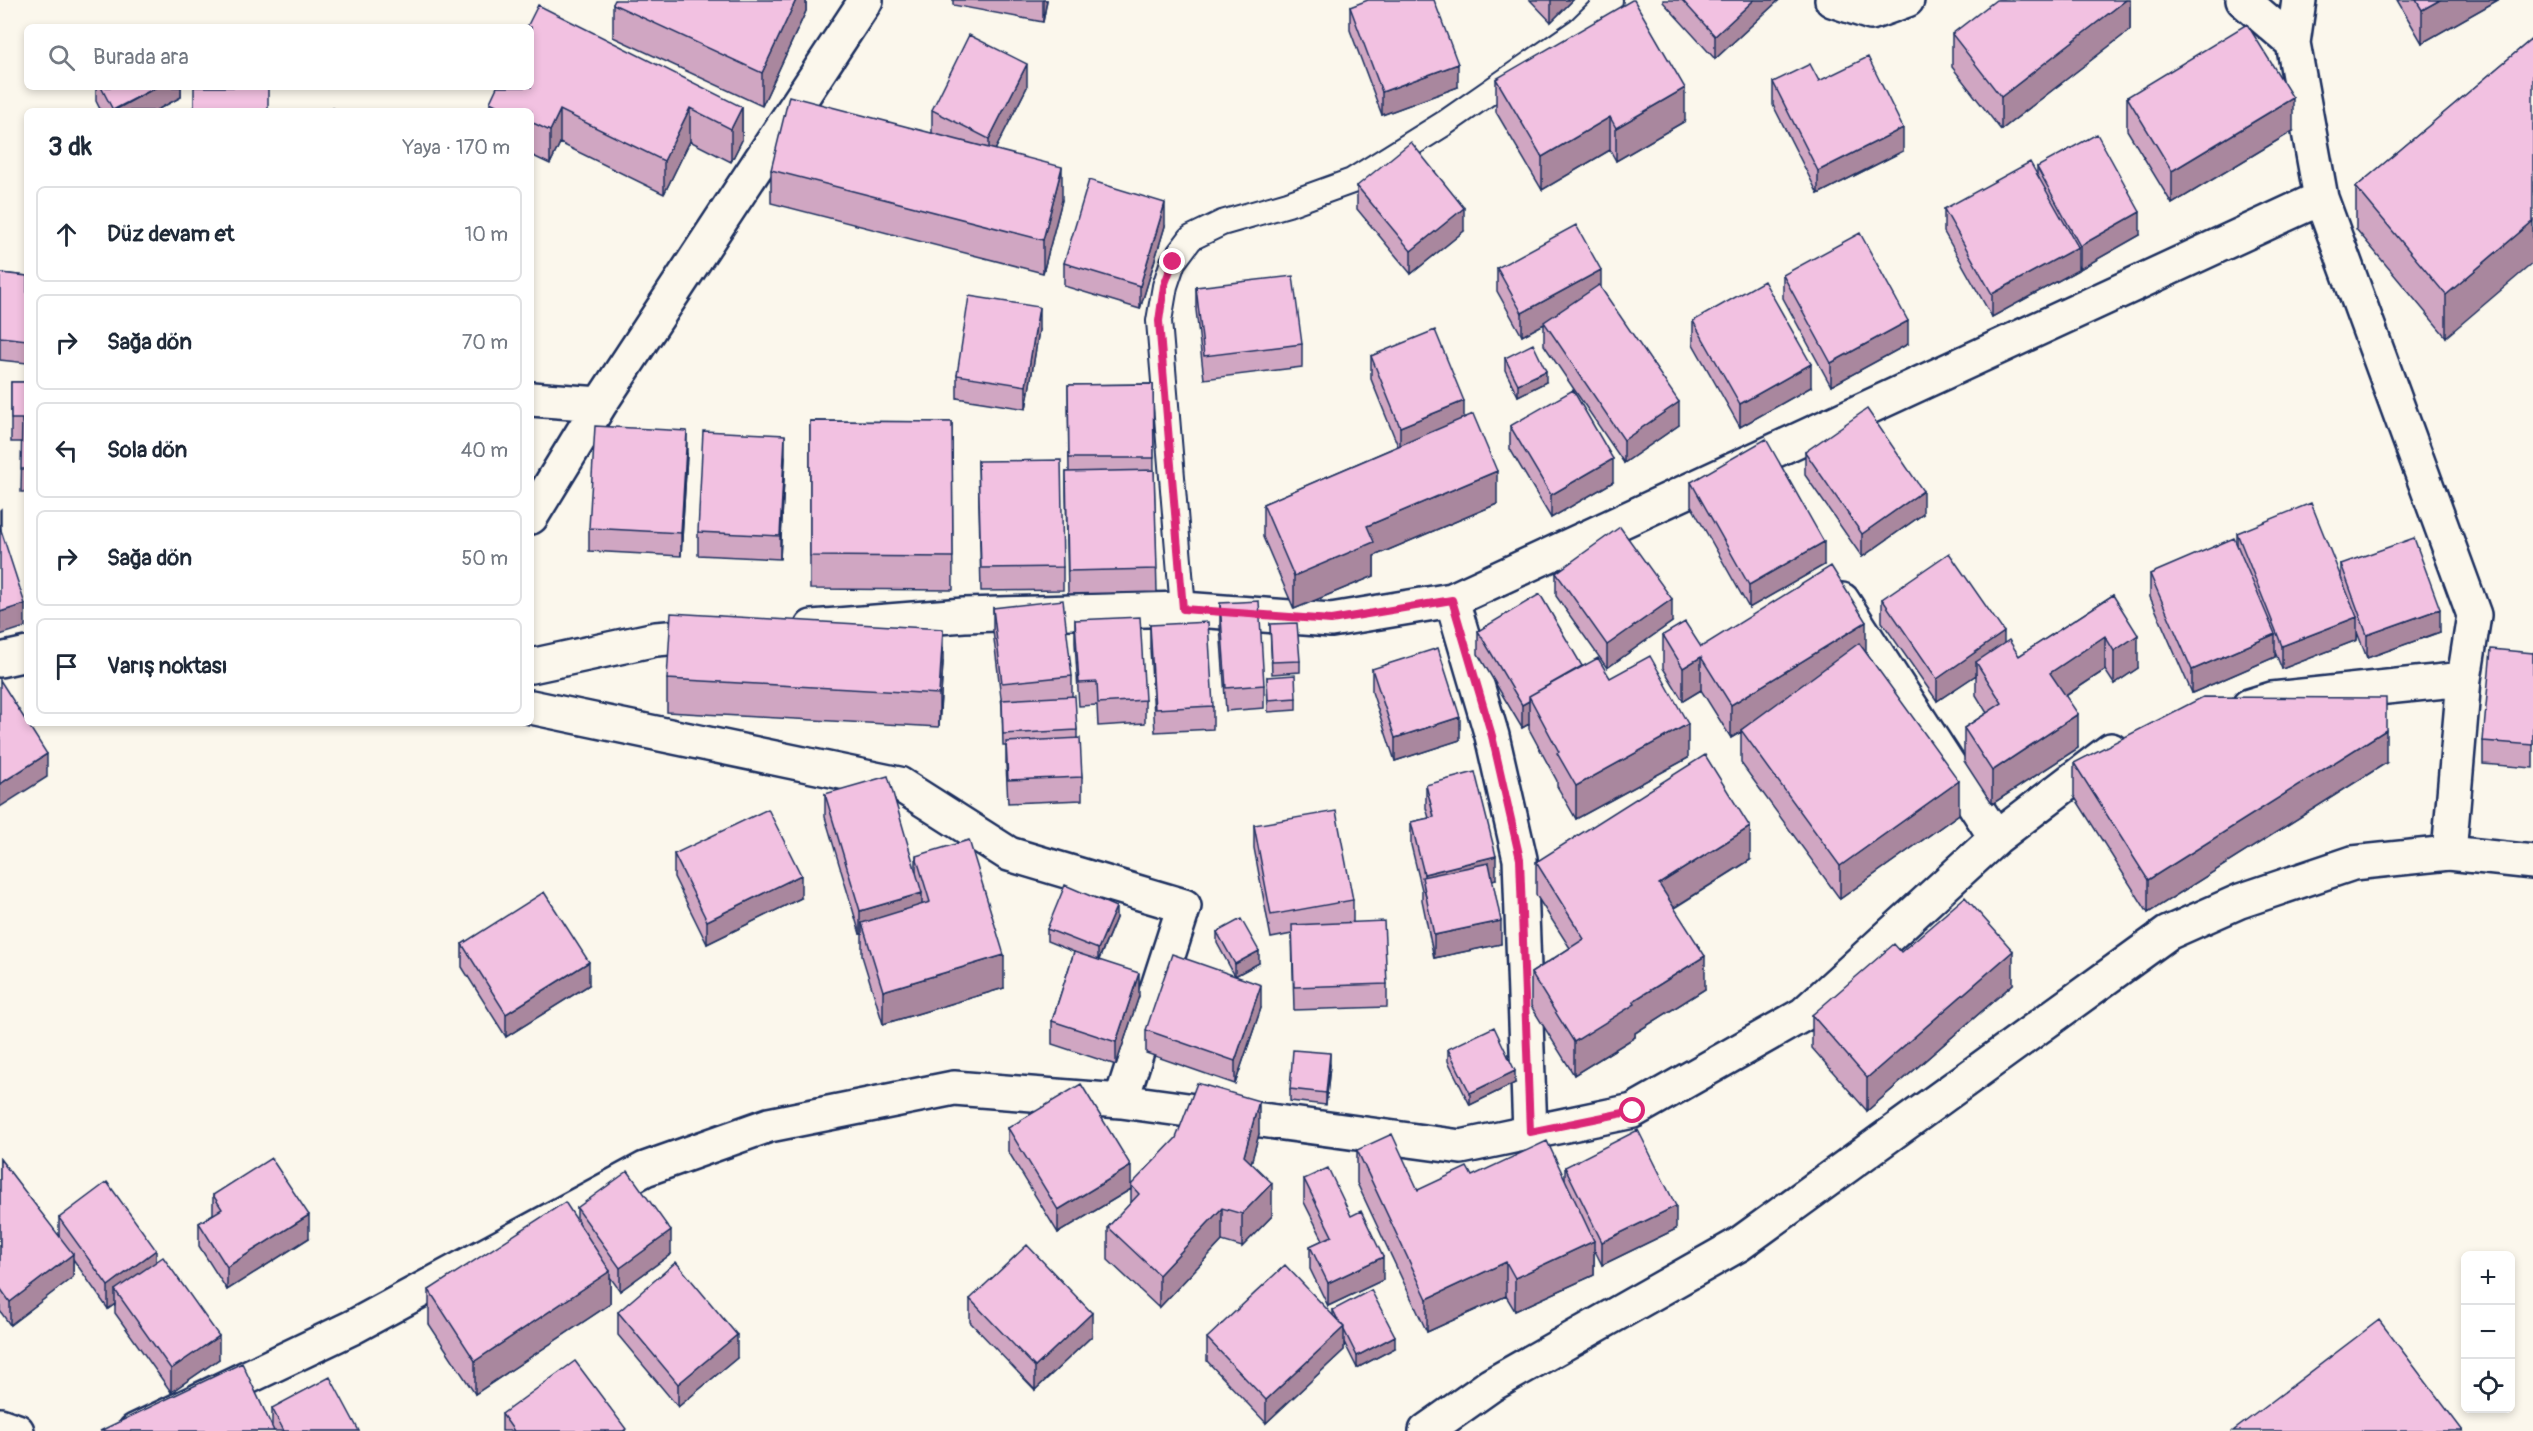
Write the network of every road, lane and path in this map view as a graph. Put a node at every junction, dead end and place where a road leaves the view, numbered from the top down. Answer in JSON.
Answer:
{"nodes":[{"id":1,"x":866,"y":0,"type":"edge"},
{"id":2,"x":1610,"y":0,"type":"edge"},
{"id":3,"x":1832,"y":0,"type":"edge"},
{"id":4,"x":1907,"y":0,"type":"edge"},
{"id":5,"x":2243,"y":0,"type":"edge"},
{"id":6,"x":2299,"y":0,"type":"edge"},
{"id":7,"x":2293,"y":43,"type":"junction"},
{"id":8,"x":2321,"y":198,"type":"junction"},
{"id":9,"x":534,"y":399,"type":"edge"},
{"id":10,"x":600,"y":404,"type":"junction"},
{"id":11,"x":534,"y":512,"type":"edge"},
{"id":12,"x":1839,"y":594,"type":"edge"},
{"id":13,"x":1452,"y":600,"type":"junction"},
{"id":14,"x":1183,"y":609,"type":"junction"},
{"id":15,"x":786,"y":629,"type":"edge"},
{"id":16,"x":751,"y":632,"type":"edge"},
{"id":17,"x":24,"y":655,"type":"edge"},
{"id":18,"x":0,"y":660,"type":"edge"},
{"id":19,"x":534,"y":665,"type":"edge"},
{"id":20,"x":2464,"y":680,"type":"junction"},
{"id":21,"x":534,"y":708,"type":"edge"},
{"id":22,"x":2219,"y":715,"type":"edge"},
{"id":23,"x":2137,"y":741,"type":"edge"},
{"id":24,"x":1995,"y":838,"type":"junction"},
{"id":25,"x":2449,"y":853,"type":"junction"},
{"id":26,"x":2533,"y":862,"type":"edge"},
{"id":27,"x":1121,"y":1101,"type":"junction"},
{"id":28,"x":1530,"y":1132,"type":"junction"},
{"id":29,"x":0,"y":1425,"type":"edge"},
{"id":30,"x":17,"y":1431,"type":"edge"},
{"id":31,"x":135,"y":1431,"type":"edge"},
{"id":32,"x":1426,"y":1431,"type":"edge"}],
"edges":[{"from":1,"to":10,"type":"street"},
{"from":2,"to":14,"type":"lane"},
{"from":3,"to":4,"type":"street"},
{"from":5,"to":7,"type":"street"},
{"from":6,"to":7,"type":"street"},
{"from":7,"to":8,"type":"street"},
{"from":8,"to":13,"type":"street"},
{"from":8,"to":20,"type":"street"},
{"from":9,"to":10,"type":"street"},
{"from":10,"to":11,"type":"street"},
{"from":12,"to":24,"type":"street"},
{"from":13,"to":14,"type":"street"},
{"from":13,"to":28,"type":"street"},
{"from":14,"to":15,"type":"street"},
{"from":16,"to":19,"type":"street"},
{"from":17,"to":18,"type":"street"},
{"from":20,"to":22,"type":"street"},
{"from":20,"to":25,"type":"street"},
{"from":21,"to":27,"type":"street"},
{"from":23,"to":24,"type":"street"},
{"from":24,"to":28,"type":"street"},
{"from":25,"to":26,"type":"street"},
{"from":25,"to":32,"type":"street"},
{"from":27,"to":28,"type":"street"},
{"from":27,"to":31,"type":"street"},
{"from":29,"to":30,"type":"street"}]}
